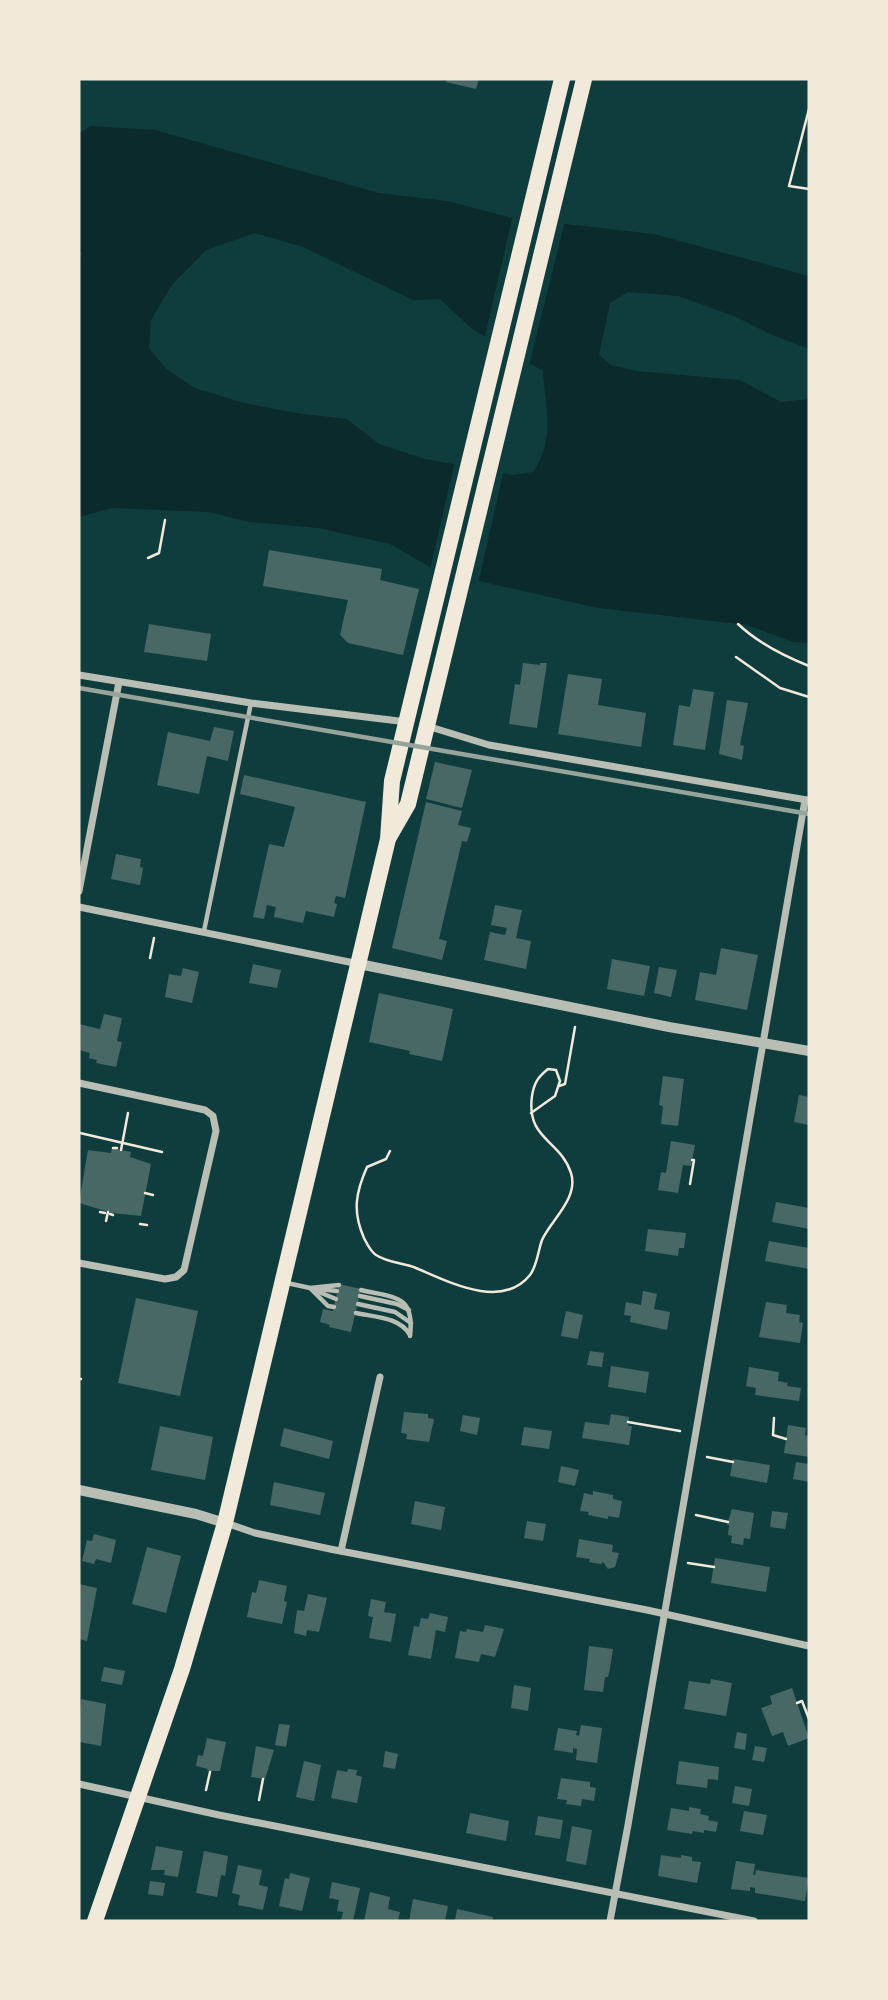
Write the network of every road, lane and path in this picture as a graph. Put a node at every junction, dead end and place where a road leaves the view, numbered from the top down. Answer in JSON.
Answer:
{"nodes":[{"id":1,"x":562,"y":79,"type":"edge"},
{"id":2,"x":584,"y":79,"type":"edge"},
{"id":3,"x":809,"y":109,"type":"edge"},
{"id":4,"x":809,"y":189,"type":"edge"},
{"id":5,"x":164,"y":520,"type":"dead end"},
{"id":6,"x":148,"y":558,"type":"dead end"},
{"id":7,"x":738,"y":624,"type":"dead end"},
{"id":8,"x":736,"y":657,"type":"dead end"},
{"id":9,"x":809,"y":666,"type":"edge"},
{"id":10,"x":79,"y":675,"type":"edge"},
{"id":11,"x":119,"y":682,"type":"junction"},
{"id":12,"x":809,"y":697,"type":"edge"},
{"id":13,"x":251,"y":704,"type":"junction"},
{"id":14,"x":407,"y":722,"type":"junction"},
{"id":15,"x":427,"y":726,"type":"junction"},
{"id":16,"x":807,"y":800,"type":"edge"},
{"id":17,"x":388,"y":839,"type":"junction"},
{"id":18,"x":79,"y":891,"type":"edge"},
{"id":19,"x":79,"y":907,"type":"edge"},
{"id":20,"x":204,"y":931,"type":"junction"},
{"id":21,"x":154,"y":938,"type":"dead end"},
{"id":22,"x":150,"y":958,"type":"dead end"},
{"id":23,"x":359,"y":964,"type":"junction"},
{"id":24,"x":575,"y":1027,"type":"dead end"},
{"id":25,"x":763,"y":1043,"type":"junction"},
{"id":26,"x":809,"y":1051,"type":"edge"},
{"id":27,"x":79,"y":1083,"type":"edge"},
{"id":28,"x":559,"y":1086,"type":"junction"},
{"id":29,"x":128,"y":1113,"type":"dead end"},
{"id":30,"x":531,"y":1113,"type":"junction"},
{"id":31,"x":79,"y":1133,"type":"edge"},
{"id":32,"x":122,"y":1143,"type":"junction"},
{"id":33,"x":121,"y":1149,"type":"dead end"},
{"id":34,"x":162,"y":1152,"type":"dead end"},
{"id":35,"x":390,"y":1152,"type":"dead end"},
{"id":36,"x":692,"y":1160,"type":"dead end"},
{"id":37,"x":690,"y":1184,"type":"dead end"},
{"id":38,"x":145,"y":1193,"type":"dead end"},
{"id":39,"x":153,"y":1195,"type":"dead end"},
{"id":40,"x":107,"y":1213,"type":"dead end"},
{"id":41,"x":106,"y":1221,"type":"dead end"},
{"id":42,"x":140,"y":1224,"type":"dead end"},
{"id":43,"x":147,"y":1225,"type":"dead end"},
{"id":44,"x":79,"y":1263,"type":"edge"},
{"id":45,"x":284,"y":1282,"type":"junction"},
{"id":46,"x":310,"y":1288,"type":"junction"},
{"id":47,"x":338,"y":1288,"type":"dead end"},
{"id":48,"x":360,"y":1293,"type":"dead end"},
{"id":49,"x":336,"y":1299,"type":"dead end"},
{"id":50,"x":358,"y":1304,"type":"dead end"},
{"id":51,"x":334,"y":1307,"type":"dead end"},
{"id":52,"x":356,"y":1312,"type":"dead end"},
{"id":53,"x":412,"y":1324,"type":"junction"},
{"id":54,"x":380,"y":1377,"type":"dead end"},
{"id":55,"x":774,"y":1418,"type":"dead end"},
{"id":56,"x":628,"y":1422,"type":"dead end"},
{"id":57,"x":680,"y":1431,"type":"dead end"},
{"id":58,"x":786,"y":1439,"type":"dead end"},
{"id":59,"x":707,"y":1457,"type":"dead end"},
{"id":60,"x":733,"y":1462,"type":"dead end"},
{"id":61,"x":79,"y":1490,"type":"edge"},
{"id":62,"x":696,"y":1515,"type":"dead end"},
{"id":63,"x":728,"y":1522,"type":"dead end"},
{"id":64,"x":225,"y":1523,"type":"junction"},
{"id":65,"x":341,"y":1551,"type":"junction"},
{"id":66,"x":688,"y":1563,"type":"dead end"},
{"id":67,"x":714,"y":1567,"type":"dead end"},
{"id":68,"x":664,"y":1614,"type":"junction"},
{"id":69,"x":809,"y":1646,"type":"edge"},
{"id":70,"x":797,"y":1703,"type":"dead end"},
{"id":71,"x":809,"y":1719,"type":"edge"},
{"id":72,"x":210,"y":1772,"type":"dead end"},
{"id":73,"x":263,"y":1779,"type":"dead end"},
{"id":74,"x":79,"y":1784,"type":"edge"},
{"id":75,"x":206,"y":1790,"type":"dead end"},
{"id":76,"x":139,"y":1796,"type":"junction"},
{"id":77,"x":259,"y":1800,"type":"dead end"},
{"id":78,"x":614,"y":1893,"type":"junction"},
{"id":79,"x":95,"y":1921,"type":"edge"},
{"id":80,"x":610,"y":1921,"type":"edge"},
{"id":81,"x":754,"y":1921,"type":"edge"}],
"edges":[{"from":1,"to":14,"type":"highway"},
{"from":2,"to":15,"type":"highway"},
{"from":3,"to":4,"type":"path"},
{"from":5,"to":6,"type":"path"},
{"from":7,"to":9,"type":"path"},
{"from":8,"to":12,"type":"path"},
{"from":10,"to":11,"type":"street"},
{"from":11,"to":13,"type":"street"},
{"from":11,"to":18,"type":"street"},
{"from":13,"to":14,"type":"street"},
{"from":13,"to":20,"type":"lane"},
{"from":14,"to":17,"type":"highway"},
{"from":15,"to":16,"type":"street"},
{"from":15,"to":17,"type":"highway"},
{"from":16,"to":25,"type":"street"},
{"from":17,"to":23,"type":"highway"},
{"from":19,"to":20,"type":"street"},
{"from":20,"to":23,"type":"street"},
{"from":21,"to":22,"type":"path"},
{"from":23,"to":25,"type":"street"},
{"from":23,"to":45,"type":"highway"},
{"from":24,"to":28,"type":"path"},
{"from":25,"to":26,"type":"street"},
{"from":25,"to":68,"type":"street"},
{"from":27,"to":44,"type":"street"},
{"from":28,"to":30,"type":"path"},
{"from":28,"to":30,"type":"path"},
{"from":29,"to":32,"type":"path"},
{"from":30,"to":35,"type":"path"},
{"from":31,"to":32,"type":"path"},
{"from":32,"to":33,"type":"path"},
{"from":32,"to":34,"type":"path"},
{"from":36,"to":37,"type":"path"},
{"from":38,"to":39,"type":"path"},
{"from":40,"to":41,"type":"path"},
{"from":42,"to":43,"type":"path"},
{"from":45,"to":46,"type":"lane"},
{"from":45,"to":64,"type":"highway"},
{"from":46,"to":47,"type":"lane"},
{"from":46,"to":49,"type":"lane"},
{"from":46,"to":51,"type":"lane"},
{"from":48,"to":53,"type":"lane"},
{"from":50,"to":53,"type":"lane"},
{"from":52,"to":53,"type":"lane"},
{"from":54,"to":65,"type":"street"},
{"from":55,"to":58,"type":"path"},
{"from":56,"to":57,"type":"path"},
{"from":59,"to":60,"type":"path"},
{"from":61,"to":64,"type":"street"},
{"from":62,"to":63,"type":"path"},
{"from":64,"to":65,"type":"street"},
{"from":64,"to":76,"type":"highway"},
{"from":65,"to":68,"type":"street"},
{"from":66,"to":67,"type":"path"},
{"from":68,"to":69,"type":"street"},
{"from":68,"to":78,"type":"street"},
{"from":70,"to":71,"type":"path"},
{"from":72,"to":75,"type":"path"},
{"from":73,"to":77,"type":"path"},
{"from":74,"to":76,"type":"street"},
{"from":76,"to":78,"type":"street"},
{"from":76,"to":79,"type":"highway"},
{"from":78,"to":80,"type":"street"},
{"from":78,"to":81,"type":"street"}]}
